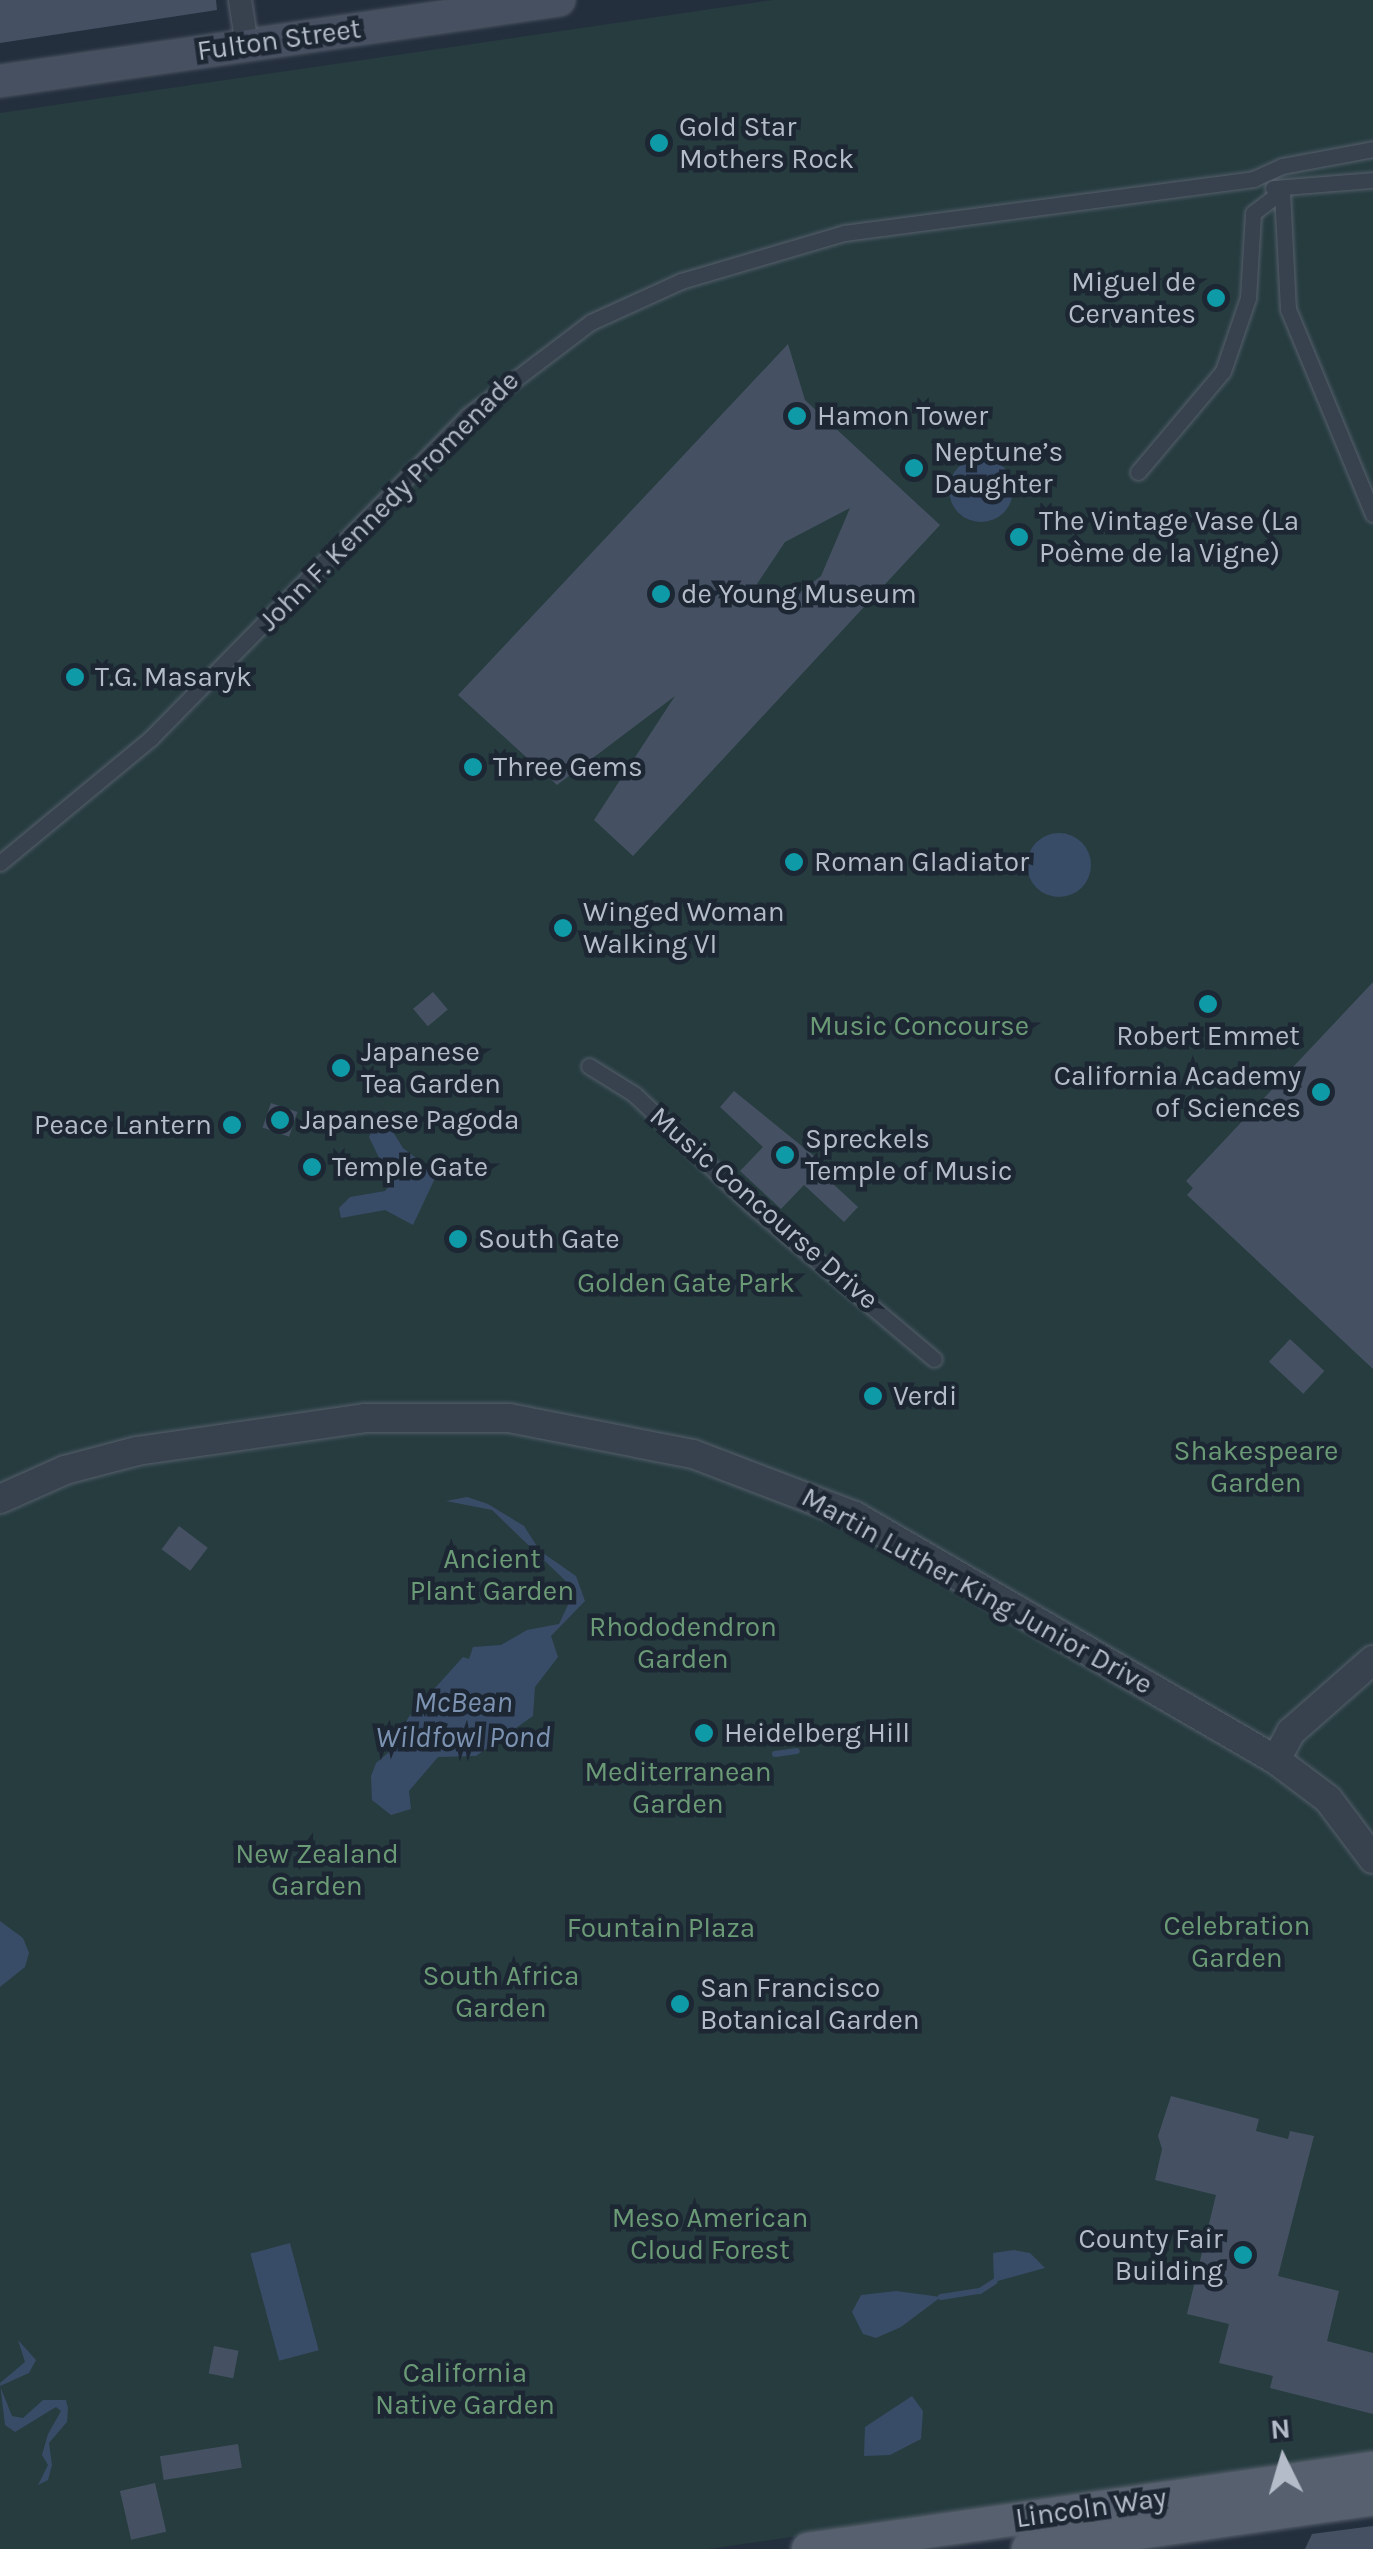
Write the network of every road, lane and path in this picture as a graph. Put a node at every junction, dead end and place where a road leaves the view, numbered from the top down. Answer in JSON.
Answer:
{"nodes":[{"id":1,"x":240,"y":0,"type":"edge"},
{"id":2,"x":546,"y":1,"type":"edge"},
{"id":3,"x":246,"y":45,"type":"junction"},
{"id":4,"x":0,"y":81,"type":"edge"},
{"id":5,"x":1373,"y":149,"type":"edge"},
{"id":6,"x":1252,"y":180,"type":"junction"},
{"id":7,"x":1373,"y":180,"type":"edge"},
{"id":8,"x":1282,"y":191,"type":"junction"},
{"id":9,"x":1138,"y":472,"type":"dead end"},
{"id":10,"x":1373,"y":514,"type":"edge"},
{"id":11,"x":0,"y":864,"type":"edge"},
{"id":12,"x":589,"y":1066,"type":"dead end"},
{"id":13,"x":934,"y":1359,"type":"dead end"},
{"id":14,"x":0,"y":1499,"type":"edge"},
{"id":15,"x":1373,"y":1660,"type":"edge"},
{"id":16,"x":1276,"y":1760,"type":"junction"},
{"id":17,"x":1373,"y":1860,"type":"edge"},
{"id":18,"x":1373,"y":2468,"type":"edge"},
{"id":19,"x":1373,"y":2499,"type":"edge"},
{"id":20,"x":1194,"y":2523,"type":"edge"},
{"id":21,"x":900,"y":2542,"type":"edge"},
{"id":22,"x":808,"y":2549,"type":"edge"},
{"id":23,"x":1028,"y":2549,"type":"edge"}],
"edges":[{"from":1,"to":3,"type":"street"},
{"from":2,"to":3,"type":"main road","name":"Fulton Street"},
{"from":3,"to":4,"type":"main road","name":"Fulton Street"},
{"from":5,"to":6,"type":"street","name":"John F. Kennedy Promenade"},
{"from":6,"to":8,"type":"street","name":"John F. Kennedy Promenade"},
{"from":6,"to":11,"type":"street","name":"John F. Kennedy Promenade"},
{"from":7,"to":8,"type":"street","name":"John F. Kennedy Promenade"},
{"from":8,"to":9,"type":"street"},
{"from":8,"to":10,"type":"street"},
{"from":12,"to":13,"type":"street","name":"Music Concourse Drive"},
{"from":14,"to":16,"type":"street","name":"Martin Luther King Junior Drive"},
{"from":15,"to":16,"type":"street"},
{"from":16,"to":17,"type":"street","name":"Martin Luther King Junior Drive"},
{"from":18,"to":20,"type":"main road","name":"Lincoln Way"},
{"from":19,"to":20,"type":"main road","name":"Lincoln Way"},
{"from":20,"to":21,"type":"main road","name":"Lincoln Way"},
{"from":20,"to":23,"type":"main road","name":"Lincoln Way"},
{"from":21,"to":22,"type":"main road","name":"Lincoln Way"}]}
